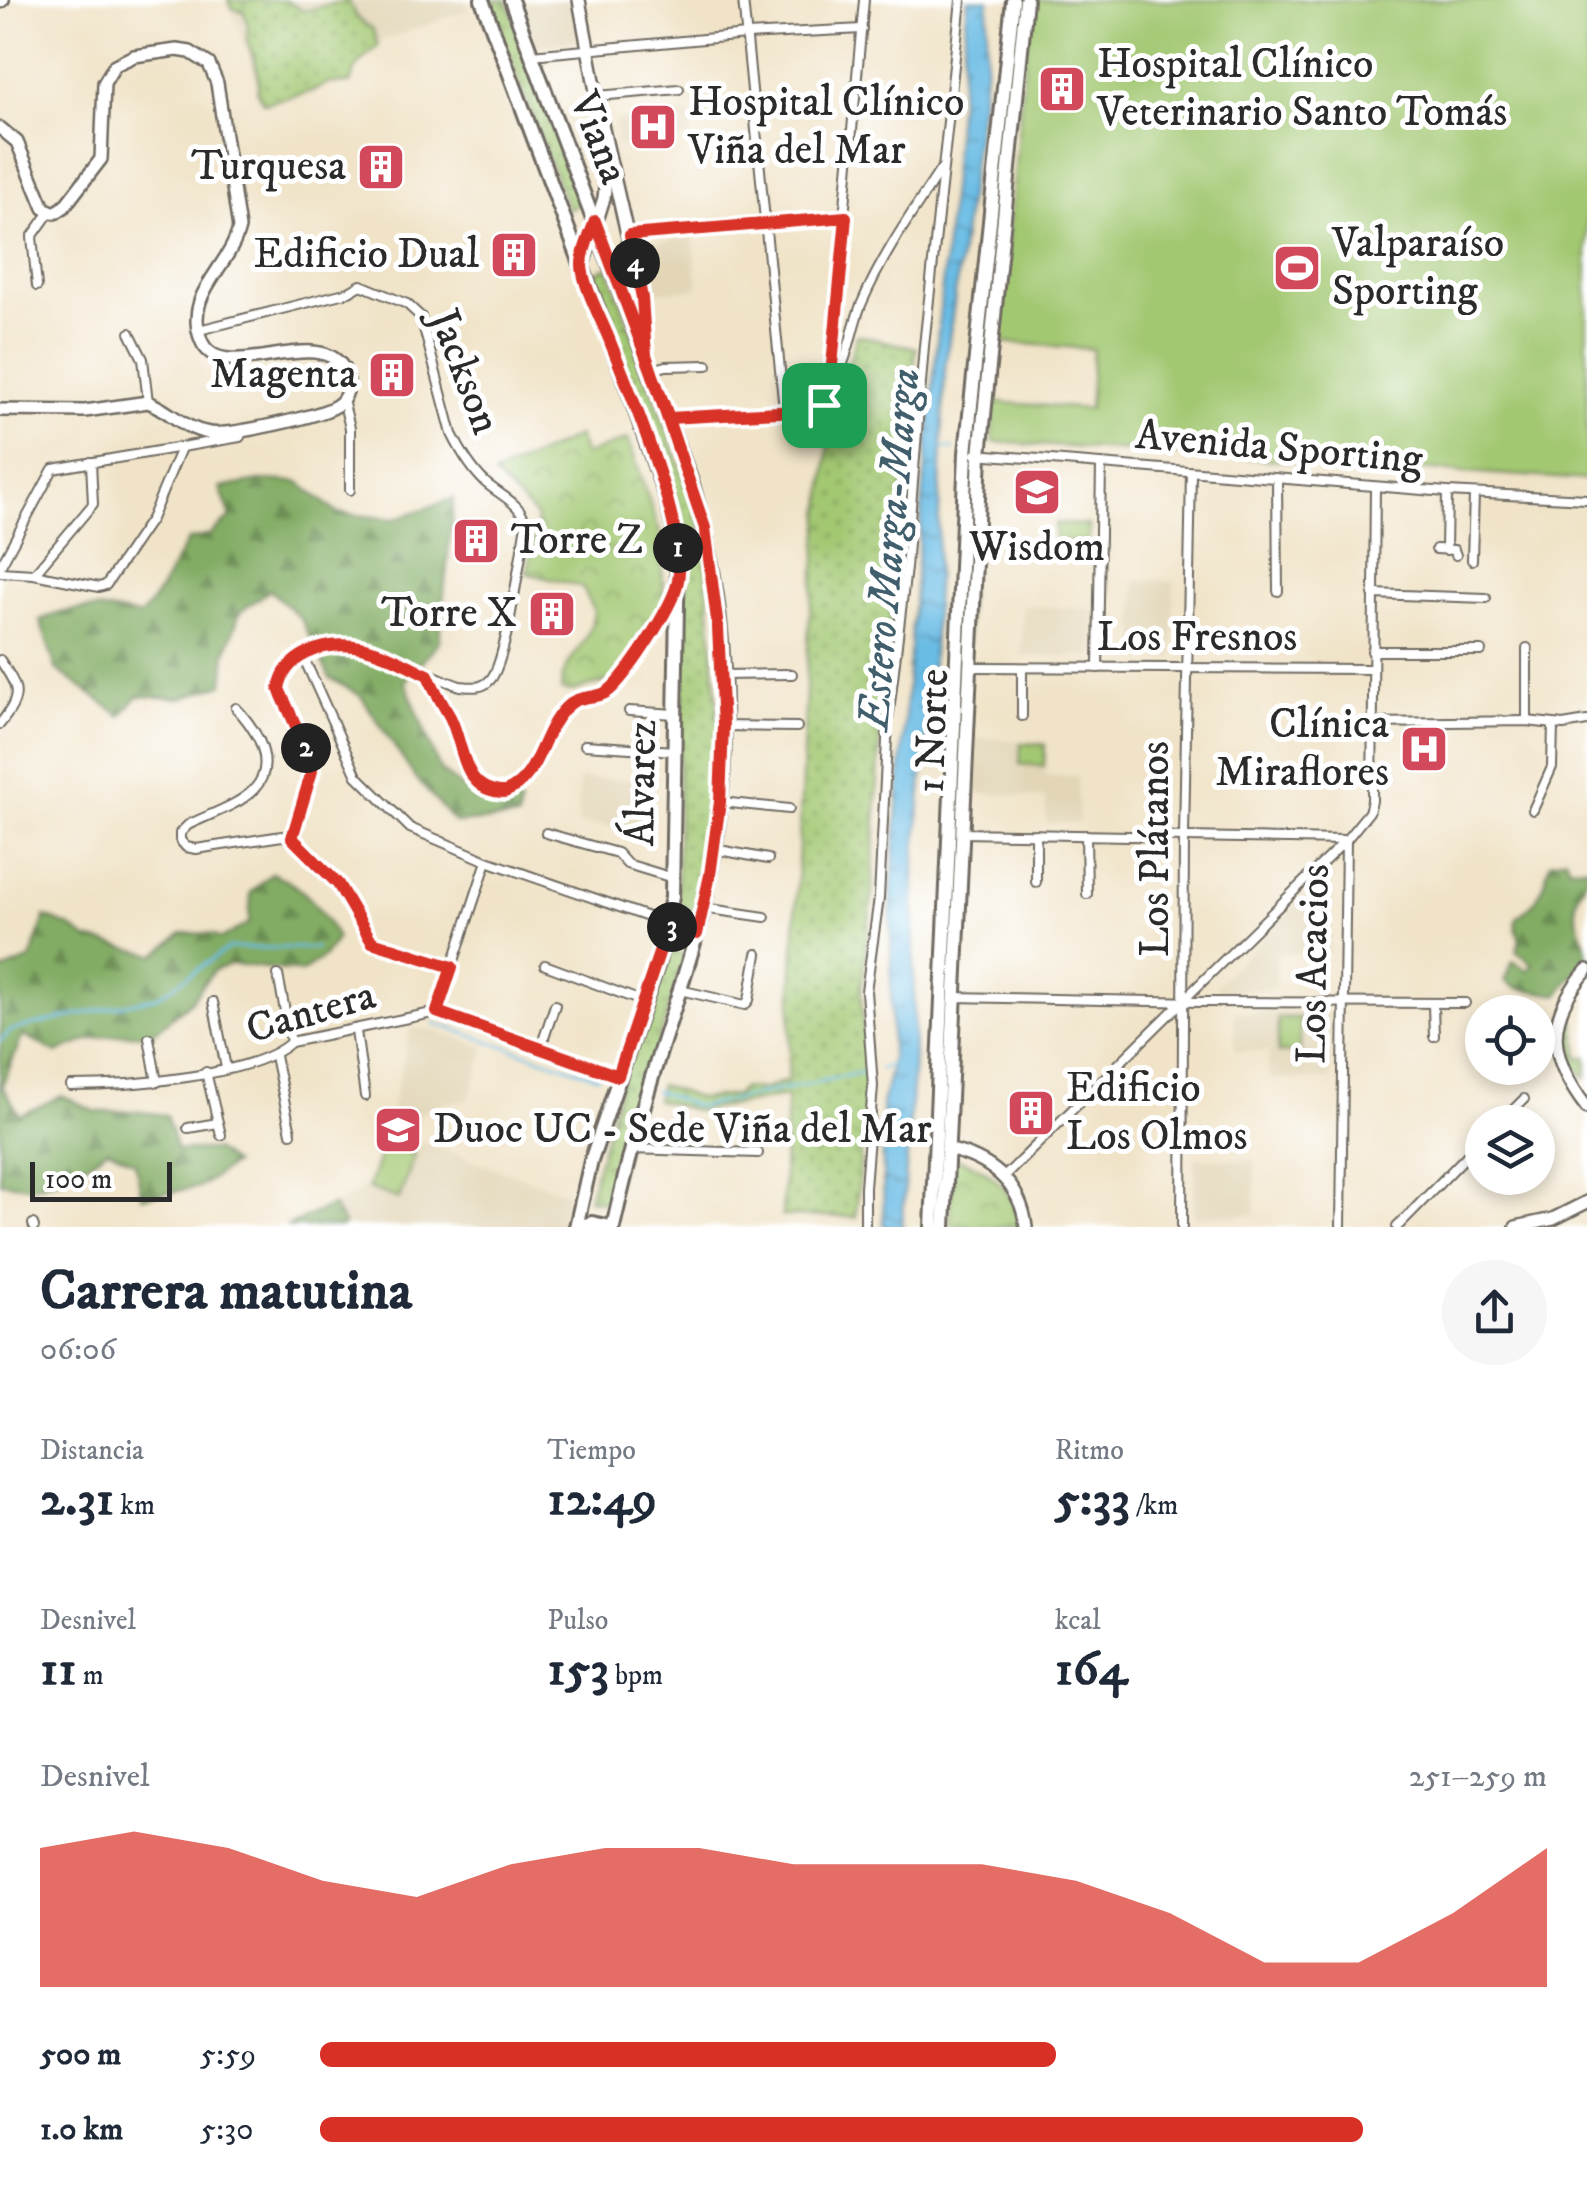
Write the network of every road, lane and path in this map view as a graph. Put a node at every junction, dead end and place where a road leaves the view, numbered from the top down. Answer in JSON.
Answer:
{"nodes":[{"id":1,"x":482,"y":0,"type":"edge"},
{"id":2,"x":510,"y":0,"type":"edge"},
{"id":3,"x":578,"y":0,"type":"edge"},
{"id":4,"x":744,"y":0,"type":"edge"},
{"id":5,"x":864,"y":0,"type":"edge"},
{"id":6,"x":960,"y":0,"type":"edge"},
{"id":7,"x":1013,"y":0,"type":"edge"},
{"id":8,"x":1026,"y":0,"type":"edge"},
{"id":9,"x":862,"y":28,"type":"junction"},
{"id":10,"x":746,"y":35,"type":"junction"},
{"id":11,"x":588,"y":50,"type":"junction"},
{"id":12,"x":532,"y":55,"type":"junction"},
{"id":13,"x":679,"y":89,"type":"dead end"},
{"id":14,"x":597,"y":96,"type":"junction"},
{"id":15,"x":0,"y":128,"type":"edge"},
{"id":16,"x":608,"y":152,"type":"junction"},
{"id":17,"x":944,"y":165,"type":"junction"},
{"id":18,"x":604,"y":198,"type":"junction"},
{"id":19,"x":622,"y":201,"type":"junction"},
{"id":20,"x":50,"y":212,"type":"junction"},
{"id":21,"x":846,"y":217,"type":"junction"},
{"id":22,"x":595,"y":221,"type":"junction"},
{"id":23,"x":766,"y":223,"type":"junction"},
{"id":24,"x":630,"y":235,"type":"junction"},
{"id":25,"x":582,"y":268,"type":"junction"},
{"id":26,"x":37,"y":286,"type":"dead end"},
{"id":27,"x":198,"y":330,"type":"junction"},
{"id":28,"x":130,"y":333,"type":"dead end"},
{"id":29,"x":646,"y":355,"type":"junction"},
{"id":30,"x":707,"y":365,"type":"dead end"},
{"id":31,"x":652,"y":370,"type":"junction"},
{"id":32,"x":830,"y":386,"type":"junction"},
{"id":33,"x":343,"y":400,"type":"junction"},
{"id":34,"x":148,"y":402,"type":"junction"},
{"id":35,"x":0,"y":410,"type":"edge"},
{"id":36,"x":784,"y":410,"type":"junction"},
{"id":37,"x":669,"y":418,"type":"junction"},
{"id":38,"x":297,"y":424,"type":"dead end"},
{"id":39,"x":241,"y":433,"type":"junction"},
{"id":40,"x":181,"y":448,"type":"junction"},
{"id":41,"x":973,"y":454,"type":"junction"},
{"id":42,"x":92,"y":462,"type":"junction"},
{"id":43,"x":1101,"y":464,"type":"junction"},
{"id":44,"x":1191,"y":472,"type":"junction"},
{"id":45,"x":1277,"y":479,"type":"junction"},
{"id":46,"x":1375,"y":487,"type":"junction"},
{"id":47,"x":350,"y":490,"type":"dead end"},
{"id":48,"x":1448,"y":492,"type":"junction"},
{"id":49,"x":1474,"y":494,"type":"junction"},
{"id":50,"x":1587,"y":499,"type":"edge"},
{"id":51,"x":1456,"y":555,"type":"dead end"},
{"id":52,"x":1472,"y":560,"type":"dead end"},
{"id":53,"x":0,"y":570,"type":"edge"},
{"id":54,"x":34,"y":574,"type":"junction"},
{"id":55,"x":678,"y":582,"type":"junction"},
{"id":56,"x":1278,"y":591,"type":"dead end"},
{"id":57,"x":1372,"y":594,"type":"junction"},
{"id":58,"x":1486,"y":598,"type":"dead end"},
{"id":59,"x":1526,"y":648,"type":"dead end"},
{"id":60,"x":1372,"y":651,"type":"junction"},
{"id":61,"x":1481,"y":651,"type":"dead end"},
{"id":62,"x":302,"y":654,"type":"junction"},
{"id":63,"x":1,"y":662,"type":"edge"},
{"id":64,"x":968,"y":667,"type":"junction"},
{"id":65,"x":1022,"y":668,"type":"junction"},
{"id":66,"x":1098,"y":668,"type":"junction"},
{"id":67,"x":1187,"y":668,"type":"junction"},
{"id":68,"x":1371,"y":669,"type":"junction"},
{"id":69,"x":792,"y":674,"type":"dead end"},
{"id":70,"x":428,"y":675,"type":"junction"},
{"id":71,"x":721,"y":675,"type":"junction"},
{"id":72,"x":236,"y":708,"type":"dead end"},
{"id":73,"x":629,"y":711,"type":"dead end"},
{"id":74,"x":675,"y":714,"type":"junction"},
{"id":75,"x":1022,"y":716,"type":"dead end"},
{"id":76,"x":1527,"y":721,"type":"junction"},
{"id":77,"x":1372,"y":723,"type":"junction"},
{"id":78,"x":0,"y":724,"type":"edge"},
{"id":79,"x":1558,"y":725,"type":"junction"},
{"id":80,"x":1587,"y":725,"type":"edge"},
{"id":81,"x":723,"y":726,"type":"junction"},
{"id":82,"x":797,"y":727,"type":"dead end"},
{"id":83,"x":585,"y":745,"type":"dead end"},
{"id":84,"x":674,"y":751,"type":"junction"},
{"id":85,"x":720,"y":802,"type":"junction"},
{"id":86,"x":789,"y":809,"type":"dead end"},
{"id":87,"x":1533,"y":810,"type":"dead end"},
{"id":88,"x":546,"y":833,"type":"dead end"},
{"id":89,"x":962,"y":834,"type":"junction"},
{"id":90,"x":1036,"y":834,"type":"junction"},
{"id":91,"x":1086,"y":835,"type":"junction"},
{"id":92,"x":1184,"y":836,"type":"junction"},
{"id":93,"x":292,"y":838,"type":"junction"},
{"id":94,"x":1346,"y":840,"type":"junction"},
{"id":95,"x":714,"y":850,"type":"junction"},
{"id":96,"x":768,"y":859,"type":"dead end"},
{"id":97,"x":487,"y":861,"type":"junction"},
{"id":98,"x":672,"y":878,"type":"junction"},
{"id":99,"x":1036,"y":882,"type":"dead end"},
{"id":100,"x":1087,"y":894,"type":"dead end"},
{"id":101,"x":704,"y":908,"type":"junction"},
{"id":102,"x":765,"y":917,"type":"dead end"},
{"id":103,"x":668,"y":926,"type":"junction"},
{"id":104,"x":697,"y":934,"type":"junction"},
{"id":105,"x":757,"y":954,"type":"dead end"},
{"id":106,"x":545,"y":965,"type":"dead end"},
{"id":107,"x":452,"y":967,"type":"junction"},
{"id":108,"x":1587,"y":970,"type":"edge"},
{"id":109,"x":278,"y":974,"type":"dead end"},
{"id":110,"x":680,"y":990,"type":"junction"},
{"id":111,"x":953,"y":997,"type":"junction"},
{"id":112,"x":213,"y":1002,"type":"dead end"},
{"id":113,"x":644,"y":1002,"type":"junction"},
{"id":114,"x":1186,"y":1002,"type":"junction"},
{"id":115,"x":1342,"y":1003,"type":"junction"},
{"id":116,"x":1465,"y":1003,"type":"dead end"},
{"id":117,"x":556,"y":1004,"type":"dead end"},
{"id":118,"x":1433,"y":1005,"type":"junction"},
{"id":119,"x":437,"y":1012,"type":"junction"},
{"id":120,"x":356,"y":1031,"type":"junction"},
{"id":121,"x":1434,"y":1036,"type":"dead end"},
{"id":122,"x":149,"y":1038,"type":"dead end"},
{"id":123,"x":291,"y":1042,"type":"junction"},
{"id":124,"x":540,"y":1050,"type":"junction"},
{"id":125,"x":275,"y":1056,"type":"junction"},
{"id":126,"x":226,"y":1068,"type":"junction"},
{"id":127,"x":206,"y":1072,"type":"junction"},
{"id":128,"x":618,"y":1076,"type":"junction"},
{"id":129,"x":157,"y":1082,"type":"junction"},
{"id":130,"x":70,"y":1086,"type":"dead end"},
{"id":131,"x":364,"y":1096,"type":"dead end"},
{"id":132,"x":1524,"y":1099,"type":"dead end"},
{"id":133,"x":1518,"y":1105,"type":"edge"},
{"id":134,"x":1587,"y":1108,"type":"edge"},
{"id":135,"x":218,"y":1123,"type":"junction"},
{"id":136,"x":188,"y":1128,"type":"dead end"},
{"id":137,"x":290,"y":1133,"type":"dead end"},
{"id":138,"x":221,"y":1135,"type":"dead end"},
{"id":139,"x":630,"y":1149,"type":"junction"},
{"id":140,"x":941,"y":1149,"type":"junction"},
{"id":141,"x":758,"y":1153,"type":"dead end"},
{"id":142,"x":1465,"y":1157,"type":"edge"},
{"id":143,"x":1004,"y":1178,"type":"junction"},
{"id":144,"x":1587,"y":1202,"type":"edge"},
{"id":145,"x":576,"y":1227,"type":"edge"},
{"id":146,"x":612,"y":1227,"type":"edge"},
{"id":147,"x":865,"y":1227,"type":"edge"},
{"id":148,"x":932,"y":1227,"type":"edge"},
{"id":149,"x":944,"y":1227,"type":"edge"},
{"id":150,"x":1026,"y":1227,"type":"edge"},
{"id":151,"x":1182,"y":1227,"type":"edge"},
{"id":152,"x":1341,"y":1227,"type":"edge"},
{"id":153,"x":1397,"y":1227,"type":"edge"},
{"id":154,"x":1516,"y":1227,"type":"edge"}],
"edges":[{"from":1,"to":25,"type":"main road","name":"Álvarez"},
{"from":2,"to":12,"type":"main road","name":"Viana"},
{"from":3,"to":11,"type":"street"},
{"from":4,"to":10,"type":"street"},
{"from":5,"to":9,"type":"street"},
{"from":6,"to":17,"type":"street"},
{"from":7,"to":41,"type":"main road","name":"1 Norte"},
{"from":8,"to":41,"type":"main road","name":"1 Norte"},
{"from":9,"to":10,"type":"street"},
{"from":9,"to":21,"type":"street"},
{"from":10,"to":11,"type":"street"},
{"from":10,"to":23,"type":"street"},
{"from":11,"to":12,"type":"street"},
{"from":11,"to":14,"type":"street"},
{"from":12,"to":22,"type":"main road","name":"Viana"},
{"from":13,"to":14,"type":"street"},
{"from":14,"to":16,"type":"street"},
{"from":15,"to":20,"type":"street"},
{"from":16,"to":18,"type":"street"},
{"from":16,"to":19,"type":"street"},
{"from":17,"to":32,"type":"street"},
{"from":17,"to":147,"type":"street"},
{"from":18,"to":19,"type":"street"},
{"from":18,"to":22,"type":"street"},
{"from":19,"to":24,"type":"street"},
{"from":20,"to":26,"type":"street"},
{"from":20,"to":27,"type":"street"},
{"from":21,"to":23,"type":"street"},
{"from":21,"to":32,"type":"street"},
{"from":22,"to":25,"type":"street"},
{"from":22,"to":29,"type":"main road","name":"Viana"},
{"from":23,"to":24,"type":"street"},
{"from":23,"to":36,"type":"street"},
{"from":24,"to":29,"type":"street"},
{"from":25,"to":55,"type":"main road","name":"Álvarez"},
{"from":27,"to":33,"type":"street"},
{"from":27,"to":70,"type":"street","name":"Jackson"},
{"from":28,"to":34,"type":"street"},
{"from":29,"to":31,"type":"main road","name":"Viana"},
{"from":30,"to":31,"type":"street"},
{"from":31,"to":37,"type":"main road","name":"Viana"},
{"from":32,"to":36,"type":"street"},
{"from":33,"to":39,"type":"street"},
{"from":33,"to":47,"type":"street"},
{"from":34,"to":35,"type":"street"},
{"from":34,"to":39,"type":"street"},
{"from":36,"to":37,"type":"street"},
{"from":37,"to":71,"type":"main road","name":"Viana"},
{"from":38,"to":39,"type":"street"},
{"from":39,"to":40,"type":"street"},
{"from":40,"to":42,"type":"street"},
{"from":40,"to":54,"type":"street"},
{"from":41,"to":43,"type":"street","name":"Avenida Sporting"},
{"from":41,"to":64,"type":"main road","name":"1 Norte"},
{"from":41,"to":140,"type":"main road","name":"1 Norte"},
{"from":42,"to":53,"type":"street"},
{"from":42,"to":54,"type":"street"},
{"from":43,"to":44,"type":"street","name":"Avenida Sporting"},
{"from":43,"to":66,"type":"street"},
{"from":44,"to":45,"type":"street","name":"Avenida Sporting"},
{"from":44,"to":67,"type":"street","name":"Los Plátanos"},
{"from":45,"to":46,"type":"street","name":"Avenida Sporting"},
{"from":45,"to":56,"type":"street"},
{"from":46,"to":48,"type":"street","name":"Avenida Sporting"},
{"from":46,"to":57,"type":"street","name":"Los Acacios"},
{"from":48,"to":49,"type":"street","name":"Avenida Sporting"},
{"from":48,"to":51,"type":"street"},
{"from":49,"to":50,"type":"street","name":"Avenida Sporting"},
{"from":49,"to":52,"type":"street"},
{"from":53,"to":54,"type":"street"},
{"from":55,"to":70,"type":"street"},
{"from":55,"to":74,"type":"main road","name":"Álvarez"},
{"from":57,"to":58,"type":"street"},
{"from":57,"to":60,"type":"street","name":"Los Acacios"},
{"from":59,"to":76,"type":"street"},
{"from":60,"to":61,"type":"street"},
{"from":60,"to":68,"type":"street","name":"Los Acacios"},
{"from":62,"to":70,"type":"street","name":"Jackson"},
{"from":62,"to":93,"type":"street"},
{"from":62,"to":97,"type":"street"},
{"from":63,"to":78,"type":"street"},
{"from":64,"to":65,"type":"street","name":"Los Fresnos"},
{"from":64,"to":89,"type":"main road","name":"1 Norte"},
{"from":65,"to":66,"type":"street","name":"Los Fresnos"},
{"from":65,"to":75,"type":"street"},
{"from":66,"to":67,"type":"street","name":"Los Fresnos"},
{"from":67,"to":68,"type":"street","name":"Los Fresnos"},
{"from":67,"to":92,"type":"street","name":"Los Plátanos"},
{"from":68,"to":77,"type":"street","name":"Los Acacios"},
{"from":69,"to":71,"type":"street"},
{"from":71,"to":81,"type":"main road","name":"Viana"},
{"from":72,"to":93,"type":"street"},
{"from":73,"to":74,"type":"street"},
{"from":74,"to":84,"type":"main road","name":"Álvarez"},
{"from":76,"to":77,"type":"street"},
{"from":76,"to":79,"type":"street"},
{"from":77,"to":94,"type":"street","name":"Los Acacios"},
{"from":79,"to":80,"type":"street"},
{"from":79,"to":87,"type":"street"},
{"from":81,"to":82,"type":"street"},
{"from":81,"to":85,"type":"main road","name":"Viana"},
{"from":83,"to":84,"type":"street"},
{"from":84,"to":98,"type":"main road","name":"Álvarez"},
{"from":85,"to":86,"type":"street"},
{"from":85,"to":95,"type":"main road","name":"Viana"},
{"from":88,"to":98,"type":"street"},
{"from":89,"to":90,"type":"street"},
{"from":89,"to":111,"type":"main road","name":"1 Norte"},
{"from":90,"to":91,"type":"street"},
{"from":90,"to":99,"type":"street"},
{"from":91,"to":92,"type":"street"},
{"from":91,"to":100,"type":"street"},
{"from":92,"to":94,"type":"street"},
{"from":92,"to":114,"type":"street","name":"Los Plátanos"},
{"from":93,"to":107,"type":"street"},
{"from":94,"to":114,"type":"street"},
{"from":94,"to":115,"type":"street","name":"Los Acacios"},
{"from":95,"to":96,"type":"street"},
{"from":95,"to":101,"type":"main road","name":"Viana"},
{"from":97,"to":103,"type":"street"},
{"from":97,"to":107,"type":"street"},
{"from":98,"to":103,"type":"main road","name":"Álvarez"},
{"from":101,"to":102,"type":"street"},
{"from":101,"to":104,"type":"main road","name":"Viana"},
{"from":103,"to":104,"type":"street"},
{"from":103,"to":113,"type":"main road","name":"Álvarez"},
{"from":104,"to":110,"type":"main road","name":"Viana"},
{"from":105,"to":110,"type":"street"},
{"from":106,"to":113,"type":"street"},
{"from":107,"to":119,"type":"street"},
{"from":108,"to":134,"type":"street"},
{"from":109,"to":123,"type":"street"},
{"from":110,"to":139,"type":"main road","name":"Viana"},
{"from":111,"to":114,"type":"street"},
{"from":111,"to":140,"type":"main road","name":"1 Norte"},
{"from":112,"to":126,"type":"street"},
{"from":113,"to":128,"type":"main road","name":"Álvarez"},
{"from":114,"to":115,"type":"street"},
{"from":114,"to":143,"type":"street"},
{"from":114,"to":151,"type":"street","name":"Los Plátanos"},
{"from":115,"to":118,"type":"street"},
{"from":115,"to":152,"type":"street","name":"Los Acacios"},
{"from":116,"to":118,"type":"street"},
{"from":117,"to":124,"type":"street"},
{"from":118,"to":121,"type":"street"},
{"from":119,"to":120,"type":"street","name":"Cantera"},
{"from":119,"to":124,"type":"street","name":"Cantera"},
{"from":120,"to":123,"type":"street","name":"Cantera"},
{"from":120,"to":131,"type":"street"},
{"from":122,"to":129,"type":"street"},
{"from":123,"to":125,"type":"street","name":"Cantera"},
{"from":124,"to":128,"type":"street","name":"Cantera"},
{"from":125,"to":126,"type":"street","name":"Cantera"},
{"from":125,"to":137,"type":"street"},
{"from":126,"to":127,"type":"street","name":"Cantera"},
{"from":127,"to":129,"type":"street","name":"Cantera"},
{"from":127,"to":135,"type":"street"},
{"from":128,"to":145,"type":"main road","name":"Álvarez"},
{"from":129,"to":130,"type":"street","name":"Cantera"},
{"from":132,"to":133,"type":"street"},
{"from":135,"to":136,"type":"street"},
{"from":135,"to":138,"type":"street"},
{"from":139,"to":141,"type":"street"},
{"from":139,"to":146,"type":"main road","name":"Viana"},
{"from":140,"to":143,"type":"street"},
{"from":140,"to":148,"type":"main road","name":"1 Norte"},
{"from":140,"to":149,"type":"main road","name":"1 Norte"},
{"from":142,"to":153,"type":"street"},
{"from":143,"to":150,"type":"street"},
{"from":144,"to":154,"type":"street"},
{"from":145,"to":146,"type":"main road"}]}
